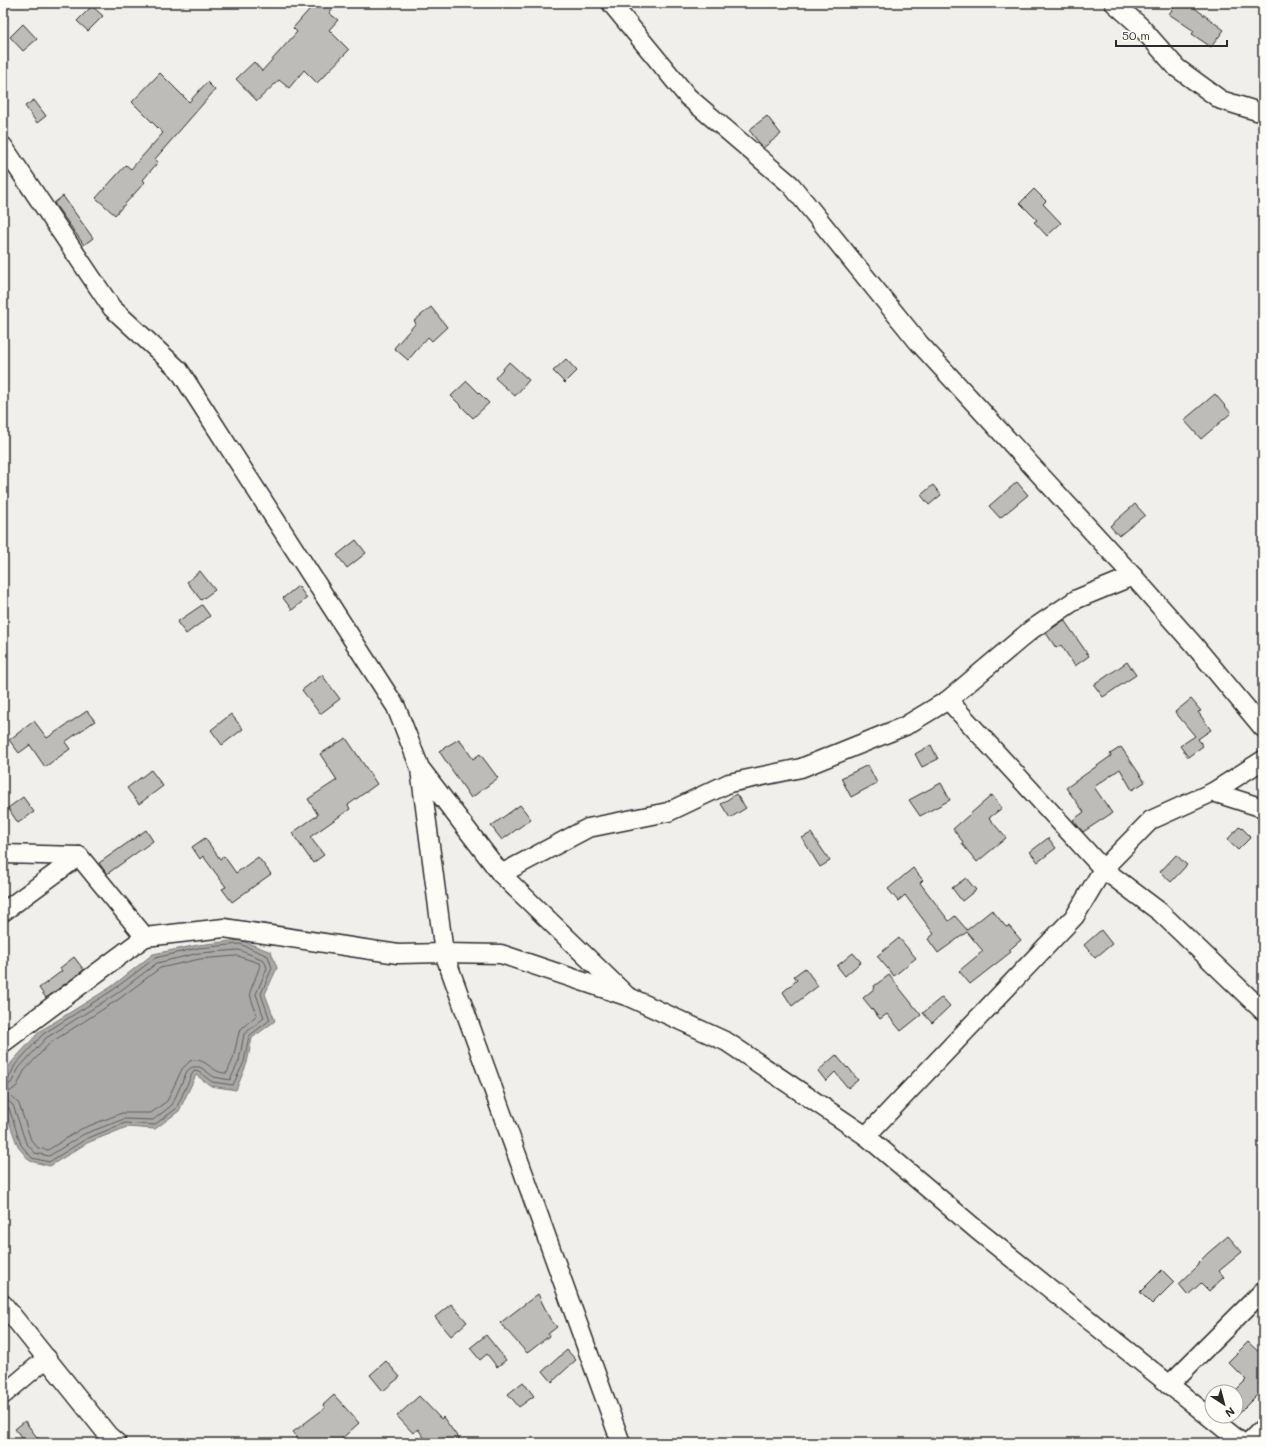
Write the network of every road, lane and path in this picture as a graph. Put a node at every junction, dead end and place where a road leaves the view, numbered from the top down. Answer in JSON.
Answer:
{"nodes":[{"id":1,"x":611,"y":3,"type":"edge"},
{"id":2,"x":1114,"y":3,"type":"edge"},
{"id":3,"x":1263,"y":113,"type":"edge"},
{"id":4,"x":3,"y":146,"type":"edge"},
{"id":5,"x":1133,"y":576,"type":"junction"},
{"id":6,"x":948,"y":700,"type":"junction"},
{"id":7,"x":1263,"y":728,"type":"edge"},
{"id":8,"x":1263,"y":760,"type":"edge"},
{"id":9,"x":420,"y":768,"type":"junction"},
{"id":10,"x":1213,"y":792,"type":"junction"},
{"id":11,"x":1263,"y":808,"type":"edge"},
{"id":12,"x":3,"y":854,"type":"edge"},
{"id":13,"x":79,"y":856,"type":"junction"},
{"id":14,"x":1103,"y":869,"type":"junction"},
{"id":15,"x":501,"y":874,"type":"junction"},
{"id":16,"x":3,"y":912,"type":"edge"},
{"id":17,"x":145,"y":937,"type":"junction"},
{"id":18,"x":444,"y":953,"type":"junction"},
{"id":19,"x":629,"y":997,"type":"junction"},
{"id":20,"x":1263,"y":1010,"type":"edge"},
{"id":21,"x":3,"y":1043,"type":"edge"},
{"id":22,"x":866,"y":1136,"type":"junction"},
{"id":23,"x":1263,"y":1291,"type":"edge"},
{"id":24,"x":3,"y":1304,"type":"edge"},
{"id":25,"x":9,"y":1324,"type":"edge"},
{"id":26,"x":47,"y":1358,"type":"junction"},
{"id":27,"x":1169,"y":1385,"type":"junction"},
{"id":28,"x":3,"y":1395,"type":"edge"},
{"id":29,"x":1263,"y":1428,"type":"edge"},
{"id":30,"x":108,"y":1440,"type":"edge"},
{"id":31,"x":620,"y":1443,"type":"edge"},
{"id":32,"x":1242,"y":1443,"type":"edge"},
{"id":33,"x":1248,"y":1443,"type":"edge"}],
"edges":[{"from":1,"to":5,"type":"street"},
{"from":2,"to":3,"type":"street"},
{"from":4,"to":9,"type":"street"},
{"from":5,"to":6,"type":"street"},
{"from":5,"to":7,"type":"street"},
{"from":6,"to":14,"type":"street"},
{"from":6,"to":15,"type":"street"},
{"from":8,"to":10,"type":"street"},
{"from":9,"to":15,"type":"street"},
{"from":9,"to":18,"type":"street"},
{"from":10,"to":11,"type":"street"},
{"from":10,"to":14,"type":"street"},
{"from":12,"to":13,"type":"street"},
{"from":13,"to":16,"type":"street"},
{"from":13,"to":17,"type":"street"},
{"from":14,"to":20,"type":"street"},
{"from":14,"to":22,"type":"street"},
{"from":15,"to":19,"type":"street"},
{"from":17,"to":18,"type":"street"},
{"from":17,"to":21,"type":"street"},
{"from":18,"to":19,"type":"street"},
{"from":18,"to":31,"type":"street"},
{"from":19,"to":22,"type":"street"},
{"from":22,"to":27,"type":"street"},
{"from":23,"to":27,"type":"street"},
{"from":24,"to":25,"type":"street"},
{"from":25,"to":26,"type":"street"},
{"from":26,"to":28,"type":"street"},
{"from":26,"to":30,"type":"street"},
{"from":27,"to":32,"type":"street"},
{"from":29,"to":33,"type":"street"}]}
